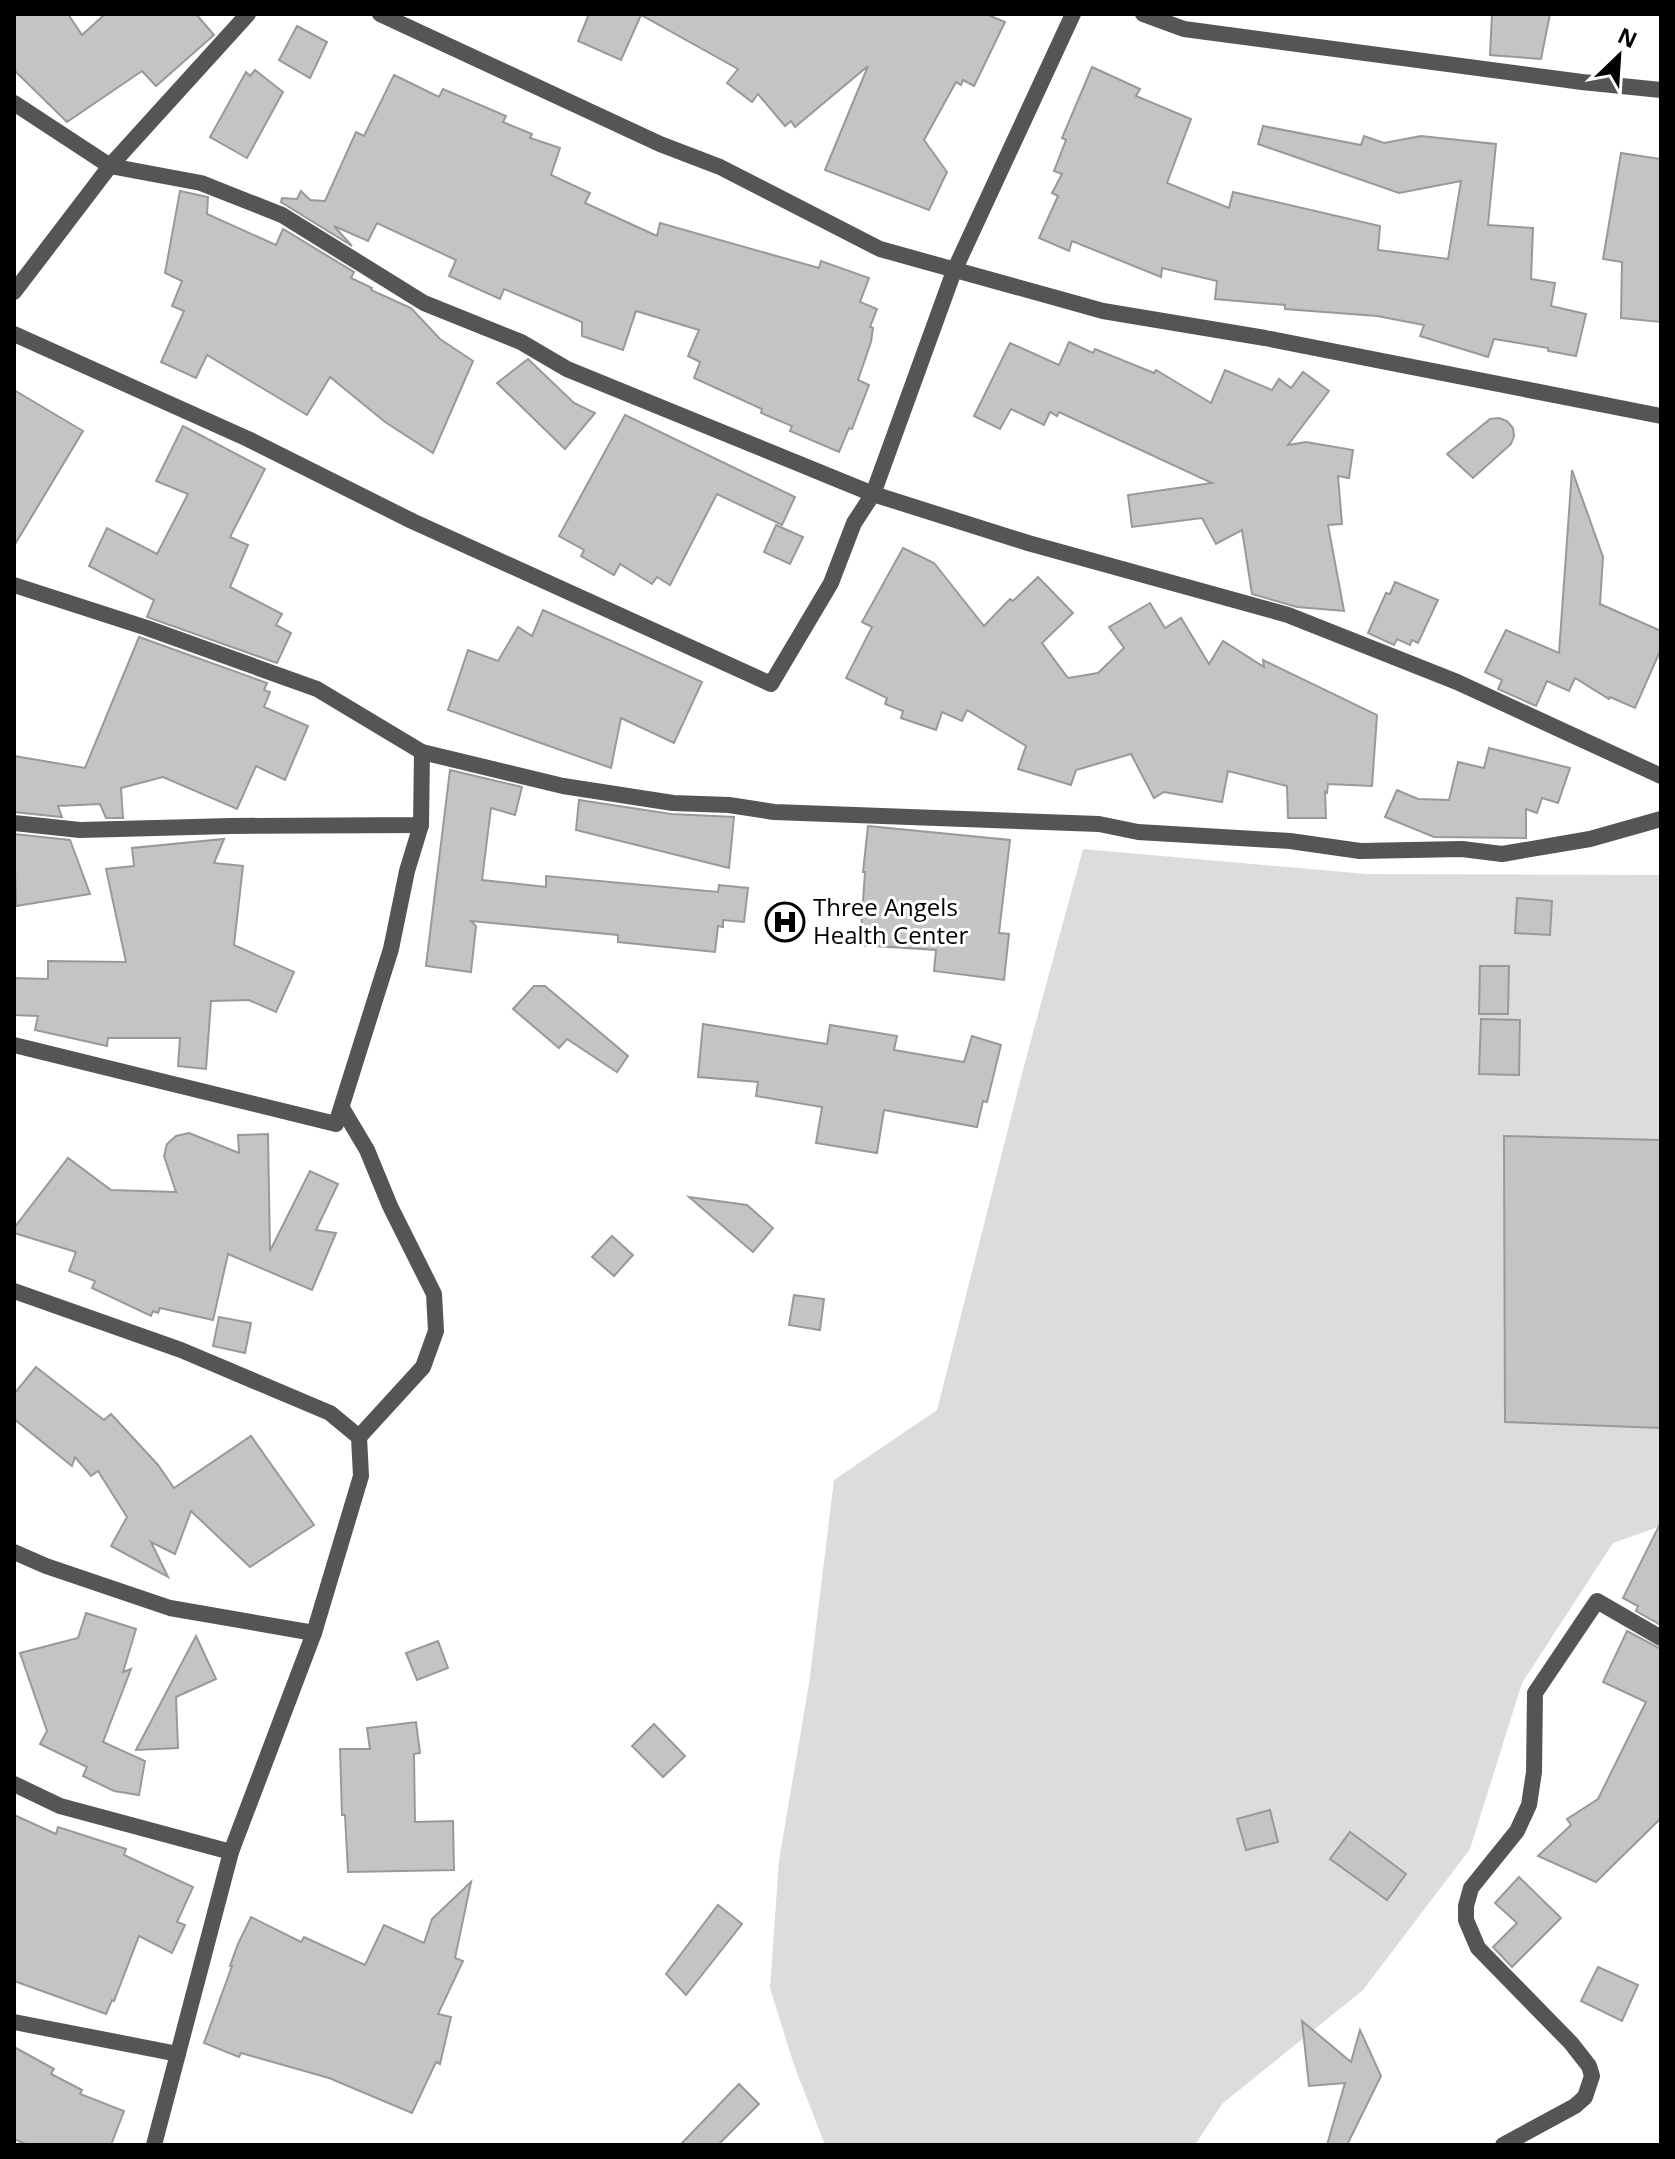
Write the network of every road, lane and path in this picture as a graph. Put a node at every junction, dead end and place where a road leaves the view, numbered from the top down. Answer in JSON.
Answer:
{"nodes":[{"id":1,"x":248,"y":14,"type":"edge"},
{"id":2,"x":380,"y":14,"type":"edge"},
{"id":3,"x":1073,"y":14,"type":"edge"},
{"id":4,"x":1143,"y":14,"type":"edge"},
{"id":5,"x":1661,"y":90,"type":"edge"},
{"id":6,"x":14,"y":103,"type":"edge"},
{"id":7,"x":110,"y":166,"type":"junction"},
{"id":8,"x":954,"y":271,"type":"junction"},
{"id":9,"x":14,"y":292,"type":"edge"},
{"id":10,"x":14,"y":334,"type":"edge"},
{"id":11,"x":1661,"y":416,"type":"edge"},
{"id":12,"x":873,"y":494,"type":"junction"},
{"id":13,"x":14,"y":585,"type":"edge"},
{"id":14,"x":422,"y":752,"type":"junction"},
{"id":15,"x":1661,"y":776,"type":"edge"},
{"id":16,"x":1661,"y":819,"type":"edge"},
{"id":17,"x":14,"y":823,"type":"edge"},
{"id":18,"x":421,"y":825,"type":"junction"},
{"id":19,"x":14,"y":1045,"type":"edge"},
{"id":20,"x":342,"y":1108,"type":"junction"},
{"id":21,"x":14,"y":1291,"type":"edge"},
{"id":22,"x":359,"y":1437,"type":"junction"},
{"id":23,"x":14,"y":1552,"type":"edge"},
{"id":24,"x":314,"y":1633,"type":"junction"},
{"id":25,"x":1661,"y":1638,"type":"edge"},
{"id":26,"x":14,"y":1784,"type":"edge"},
{"id":27,"x":231,"y":1852,"type":"junction"},
{"id":28,"x":14,"y":2022,"type":"edge"},
{"id":29,"x":178,"y":2054,"type":"junction"},
{"id":30,"x":154,"y":2145,"type":"edge"},
{"id":31,"x":1503,"y":2145,"type":"edge"}],
"edges":[{"from":1,"to":7,"type":"street"},
{"from":2,"to":8,"type":"street"},
{"from":3,"to":8,"type":"street"},
{"from":4,"to":5,"type":"street"},
{"from":6,"to":7,"type":"street"},
{"from":7,"to":9,"type":"street"},
{"from":7,"to":12,"type":"street"},
{"from":8,"to":11,"type":"street"},
{"from":8,"to":12,"type":"street"},
{"from":10,"to":12,"type":"street"},
{"from":12,"to":15,"type":"street"},
{"from":13,"to":14,"type":"street"},
{"from":14,"to":16,"type":"street"},
{"from":14,"to":18,"type":"street"},
{"from":17,"to":18,"type":"street"},
{"from":18,"to":20,"type":"street"},
{"from":19,"to":20,"type":"street"},
{"from":20,"to":22,"type":"street"},
{"from":21,"to":22,"type":"street"},
{"from":22,"to":24,"type":"street"},
{"from":23,"to":24,"type":"street"},
{"from":24,"to":27,"type":"street"},
{"from":25,"to":31,"type":"street"},
{"from":26,"to":27,"type":"street"},
{"from":27,"to":29,"type":"street"},
{"from":28,"to":29,"type":"street"},
{"from":29,"to":30,"type":"street"}]}
